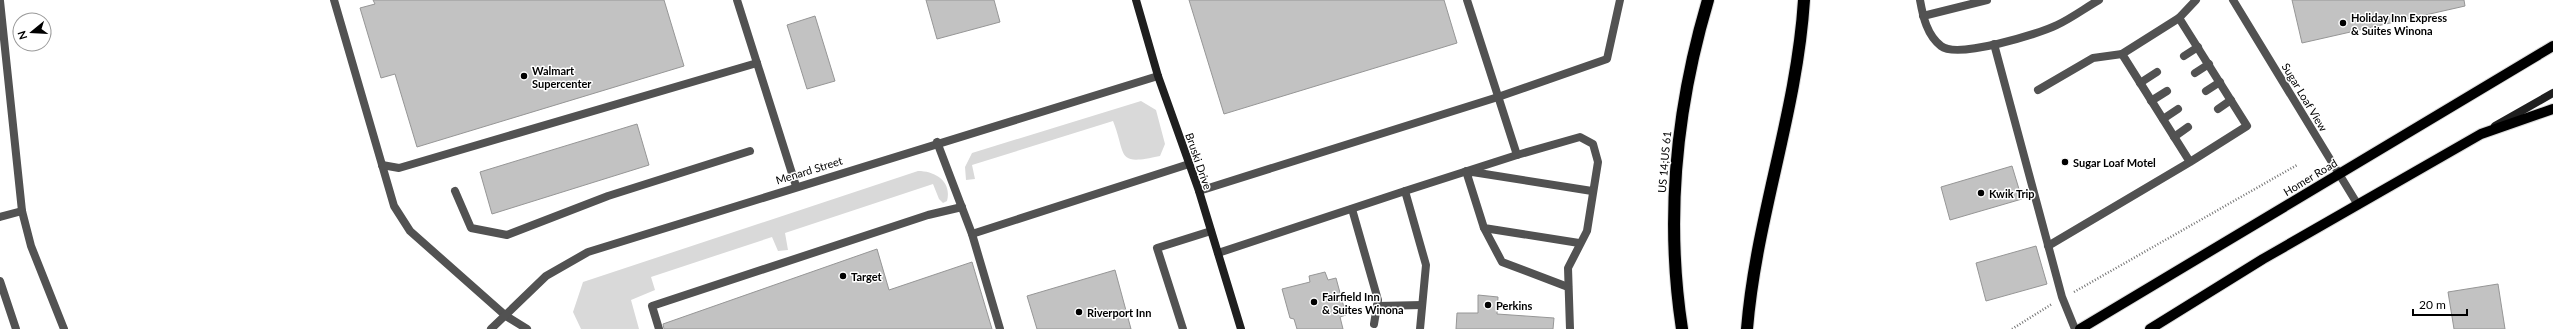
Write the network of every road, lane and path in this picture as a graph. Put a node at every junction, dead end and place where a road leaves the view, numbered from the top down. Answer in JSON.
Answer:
{"nodes":[{"id":1,"x":334,"y":0,"type":"edge"},
{"id":2,"x":737,"y":0,"type":"edge"},
{"id":3,"x":1136,"y":0,"type":"edge"},
{"id":4,"x":1467,"y":0,"type":"edge"},
{"id":5,"x":1614,"y":0,"type":"edge"},
{"id":6,"x":1620,"y":0,"type":"edge"},
{"id":7,"x":1708,"y":0,"type":"edge"},
{"id":8,"x":1804,"y":0,"type":"edge"},
{"id":9,"x":1920,"y":0,"type":"edge"},
{"id":10,"x":1987,"y":0,"type":"edge"},
{"id":11,"x":2099,"y":0,"type":"edge"},
{"id":12,"x":2196,"y":0,"type":"edge"},
{"id":13,"x":0,"y":1,"type":"edge"},
{"id":14,"x":2236,"y":1,"type":"edge"},
{"id":15,"x":1617,"y":12,"type":"junction"},
{"id":16,"x":1923,"y":16,"type":"junction"},
{"id":17,"x":2179,"y":18,"type":"junction"},
{"id":18,"x":1994,"y":44,"type":"junction"},
{"id":19,"x":2553,"y":46,"type":"edge"},
{"id":20,"x":2198,"y":47,"type":"junction"},
{"id":21,"x":2122,"y":54,"type":"junction"},
{"id":22,"x":2184,"y":56,"type":"dead end"},
{"id":23,"x":757,"y":63,"type":"junction"},
{"id":24,"x":2209,"y":64,"type":"junction"},
{"id":25,"x":2157,"y":72,"type":"dead end"},
{"id":26,"x":2195,"y":73,"type":"dead end"},
{"id":27,"x":1158,"y":76,"type":"junction"},
{"id":28,"x":2220,"y":82,"type":"junction"},
{"id":29,"x":2140,"y":83,"type":"junction"},
{"id":30,"x":2038,"y":90,"type":"dead end"},
{"id":31,"x":2167,"y":91,"type":"dead end"},
{"id":32,"x":2206,"y":91,"type":"dead end"},
{"id":33,"x":2553,"y":93,"type":"edge"},
{"id":34,"x":1498,"y":97,"type":"junction"},
{"id":35,"x":2231,"y":100,"type":"junction"},
{"id":36,"x":2151,"y":101,"type":"junction"},
{"id":37,"x":2178,"y":109,"type":"dead end"},
{"id":38,"x":2218,"y":109,"type":"dead end"},
{"id":39,"x":2553,"y":109,"type":"edge"},
{"id":40,"x":2163,"y":119,"type":"junction"},
{"id":41,"x":2188,"y":127,"type":"dead end"},
{"id":42,"x":2481,"y":134,"type":"junction"},
{"id":43,"x":2174,"y":137,"type":"junction"},
{"id":44,"x":937,"y":142,"type":"junction"},
{"id":45,"x":750,"y":151,"type":"dead end"},
{"id":46,"x":1517,"y":155,"type":"junction"},
{"id":47,"x":2190,"y":162,"type":"junction"},
{"id":48,"x":1189,"y":164,"type":"junction"},
{"id":49,"x":382,"y":165,"type":"junction"},
{"id":50,"x":2297,"y":165,"type":"dead end"},
{"id":51,"x":1466,"y":171,"type":"junction"},
{"id":52,"x":2340,"y":173,"type":"junction"},
{"id":53,"x":796,"y":186,"type":"junction"},
{"id":54,"x":455,"y":191,"type":"dead end"},
{"id":55,"x":1198,"y":191,"type":"junction"},
{"id":56,"x":1405,"y":191,"type":"junction"},
{"id":57,"x":1592,"y":191,"type":"junction"},
{"id":58,"x":2358,"y":205,"type":"junction"},
{"id":59,"x":962,"y":207,"type":"junction"},
{"id":60,"x":1352,"y":209,"type":"junction"},
{"id":61,"x":22,"y":211,"type":"junction"},
{"id":62,"x":0,"y":217,"type":"edge"},
{"id":63,"x":1484,"y":228,"type":"junction"},
{"id":64,"x":1211,"y":232,"type":"junction"},
{"id":65,"x":972,"y":234,"type":"junction"},
{"id":66,"x":1580,"y":243,"type":"junction"},
{"id":67,"x":2048,"y":246,"type":"junction"},
{"id":68,"x":1218,"y":253,"type":"junction"},
{"id":69,"x":0,"y":281,"type":"edge"},
{"id":70,"x":1568,"y":287,"type":"junction"},
{"id":71,"x":2062,"y":298,"type":"junction"},
{"id":72,"x":1422,"y":305,"type":"junction"},
{"id":73,"x":1377,"y":306,"type":"junction"},
{"id":74,"x":506,"y":316,"type":"junction"},
{"id":75,"x":1374,"y":324,"type":"dead end"},
{"id":76,"x":16,"y":329,"type":"edge"},
{"id":77,"x":64,"y":329,"type":"edge"},
{"id":78,"x":491,"y":329,"type":"edge"},
{"id":79,"x":527,"y":329,"type":"edge"},
{"id":80,"x":659,"y":329,"type":"edge"},
{"id":81,"x":1000,"y":329,"type":"edge"},
{"id":82,"x":1183,"y":329,"type":"edge"},
{"id":83,"x":1241,"y":329,"type":"edge"},
{"id":84,"x":1420,"y":329,"type":"edge"},
{"id":85,"x":1570,"y":329,"type":"edge"},
{"id":86,"x":1682,"y":329,"type":"edge"},
{"id":87,"x":1747,"y":329,"type":"edge"},
{"id":88,"x":2012,"y":329,"type":"edge"},
{"id":89,"x":2075,"y":329,"type":"edge"},
{"id":90,"x":2080,"y":329,"type":"edge"},
{"id":91,"x":2150,"y":329,"type":"edge"}],
"edges":[{"from":1,"to":49,"type":"street"},
{"from":2,"to":23,"type":"street"},
{"from":3,"to":27,"type":"street","name":"Bruski Drive"},
{"from":4,"to":34,"type":"street"},
{"from":5,"to":15,"type":"street"},
{"from":6,"to":15,"type":"street"},
{"from":7,"to":86,"type":"highway","name":"US 14;US 61"},
{"from":8,"to":87,"type":"highway"},
{"from":9,"to":16,"type":"street"},
{"from":10,"to":16,"type":"street"},
{"from":11,"to":18,"type":"street"},
{"from":12,"to":17,"type":"street"},
{"from":13,"to":61,"type":"street"},
{"from":14,"to":52,"type":"street","name":"Sugar Loaf View"},
{"from":15,"to":34,"type":"street"},
{"from":16,"to":18,"type":"street"},
{"from":17,"to":20,"type":"street"},
{"from":17,"to":21,"type":"street"},
{"from":18,"to":67,"type":"street"},
{"from":19,"to":52,"type":"main road","name":"Homer Road"},
{"from":20,"to":22,"type":"street"},
{"from":20,"to":24,"type":"street"},
{"from":21,"to":29,"type":"street"},
{"from":21,"to":30,"type":"street"},
{"from":23,"to":49,"type":"street"},
{"from":23,"to":53,"type":"street"},
{"from":24,"to":26,"type":"street"},
{"from":24,"to":28,"type":"street"},
{"from":25,"to":29,"type":"street"},
{"from":27,"to":44,"type":"street","name":"Menard Street"},
{"from":27,"to":48,"type":"street","name":"Bruski Drive"},
{"from":28,"to":32,"type":"street"},
{"from":28,"to":35,"type":"street"},
{"from":29,"to":36,"type":"street"},
{"from":31,"to":36,"type":"street"},
{"from":33,"to":42,"type":"street"},
{"from":34,"to":46,"type":"street"},
{"from":34,"to":55,"type":"street"},
{"from":35,"to":38,"type":"street"},
{"from":35,"to":47,"type":"street"},
{"from":36,"to":40,"type":"street"},
{"from":37,"to":40,"type":"street"},
{"from":39,"to":42,"type":"main road"},
{"from":40,"to":43,"type":"street"},
{"from":41,"to":43,"type":"street"},
{"from":42,"to":58,"type":"main road"},
{"from":43,"to":47,"type":"street"},
{"from":44,"to":53,"type":"street","name":"Menard Street"},
{"from":44,"to":59,"type":"street"},
{"from":45,"to":54,"type":"street"},
{"from":46,"to":51,"type":"street"},
{"from":46,"to":57,"type":"street"},
{"from":47,"to":67,"type":"street"},
{"from":48,"to":55,"type":"street","name":"Bruski Drive"},
{"from":48,"to":65,"type":"street"},
{"from":49,"to":74,"type":"street"},
{"from":50,"to":71,"type":"path"},
{"from":51,"to":56,"type":"street"},
{"from":51,"to":57,"type":"street"},
{"from":51,"to":63,"type":"street"},
{"from":52,"to":58,"type":"street","name":"Sugar Loaf View"},
{"from":52,"to":90,"type":"main road","name":"Homer Road"},
{"from":53,"to":74,"type":"street","name":"Menard Street"},
{"from":55,"to":64,"type":"street","name":"Bruski Drive"},
{"from":56,"to":60,"type":"street"},
{"from":56,"to":72,"type":"street"},
{"from":57,"to":66,"type":"street"},
{"from":58,"to":91,"type":"main road"},
{"from":59,"to":65,"type":"street"},
{"from":59,"to":80,"type":"street"},
{"from":60,"to":68,"type":"street"},
{"from":60,"to":73,"type":"street"},
{"from":61,"to":62,"type":"street"},
{"from":61,"to":77,"type":"street"},
{"from":63,"to":66,"type":"street"},
{"from":63,"to":70,"type":"street"},
{"from":64,"to":68,"type":"street","name":"Bruski Drive"},
{"from":64,"to":82,"type":"street"},
{"from":65,"to":81,"type":"street"},
{"from":66,"to":70,"type":"street"},
{"from":67,"to":71,"type":"street"},
{"from":68,"to":83,"type":"street","name":"Bruski Drive"},
{"from":69,"to":76,"type":"street"},
{"from":70,"to":85,"type":"street"},
{"from":71,"to":88,"type":"path"},
{"from":71,"to":89,"type":"street"},
{"from":72,"to":73,"type":"street"},
{"from":72,"to":84,"type":"street"},
{"from":73,"to":75,"type":"street"},
{"from":74,"to":78,"type":"street","name":"Menard Street"},
{"from":74,"to":79,"type":"street"}]}
